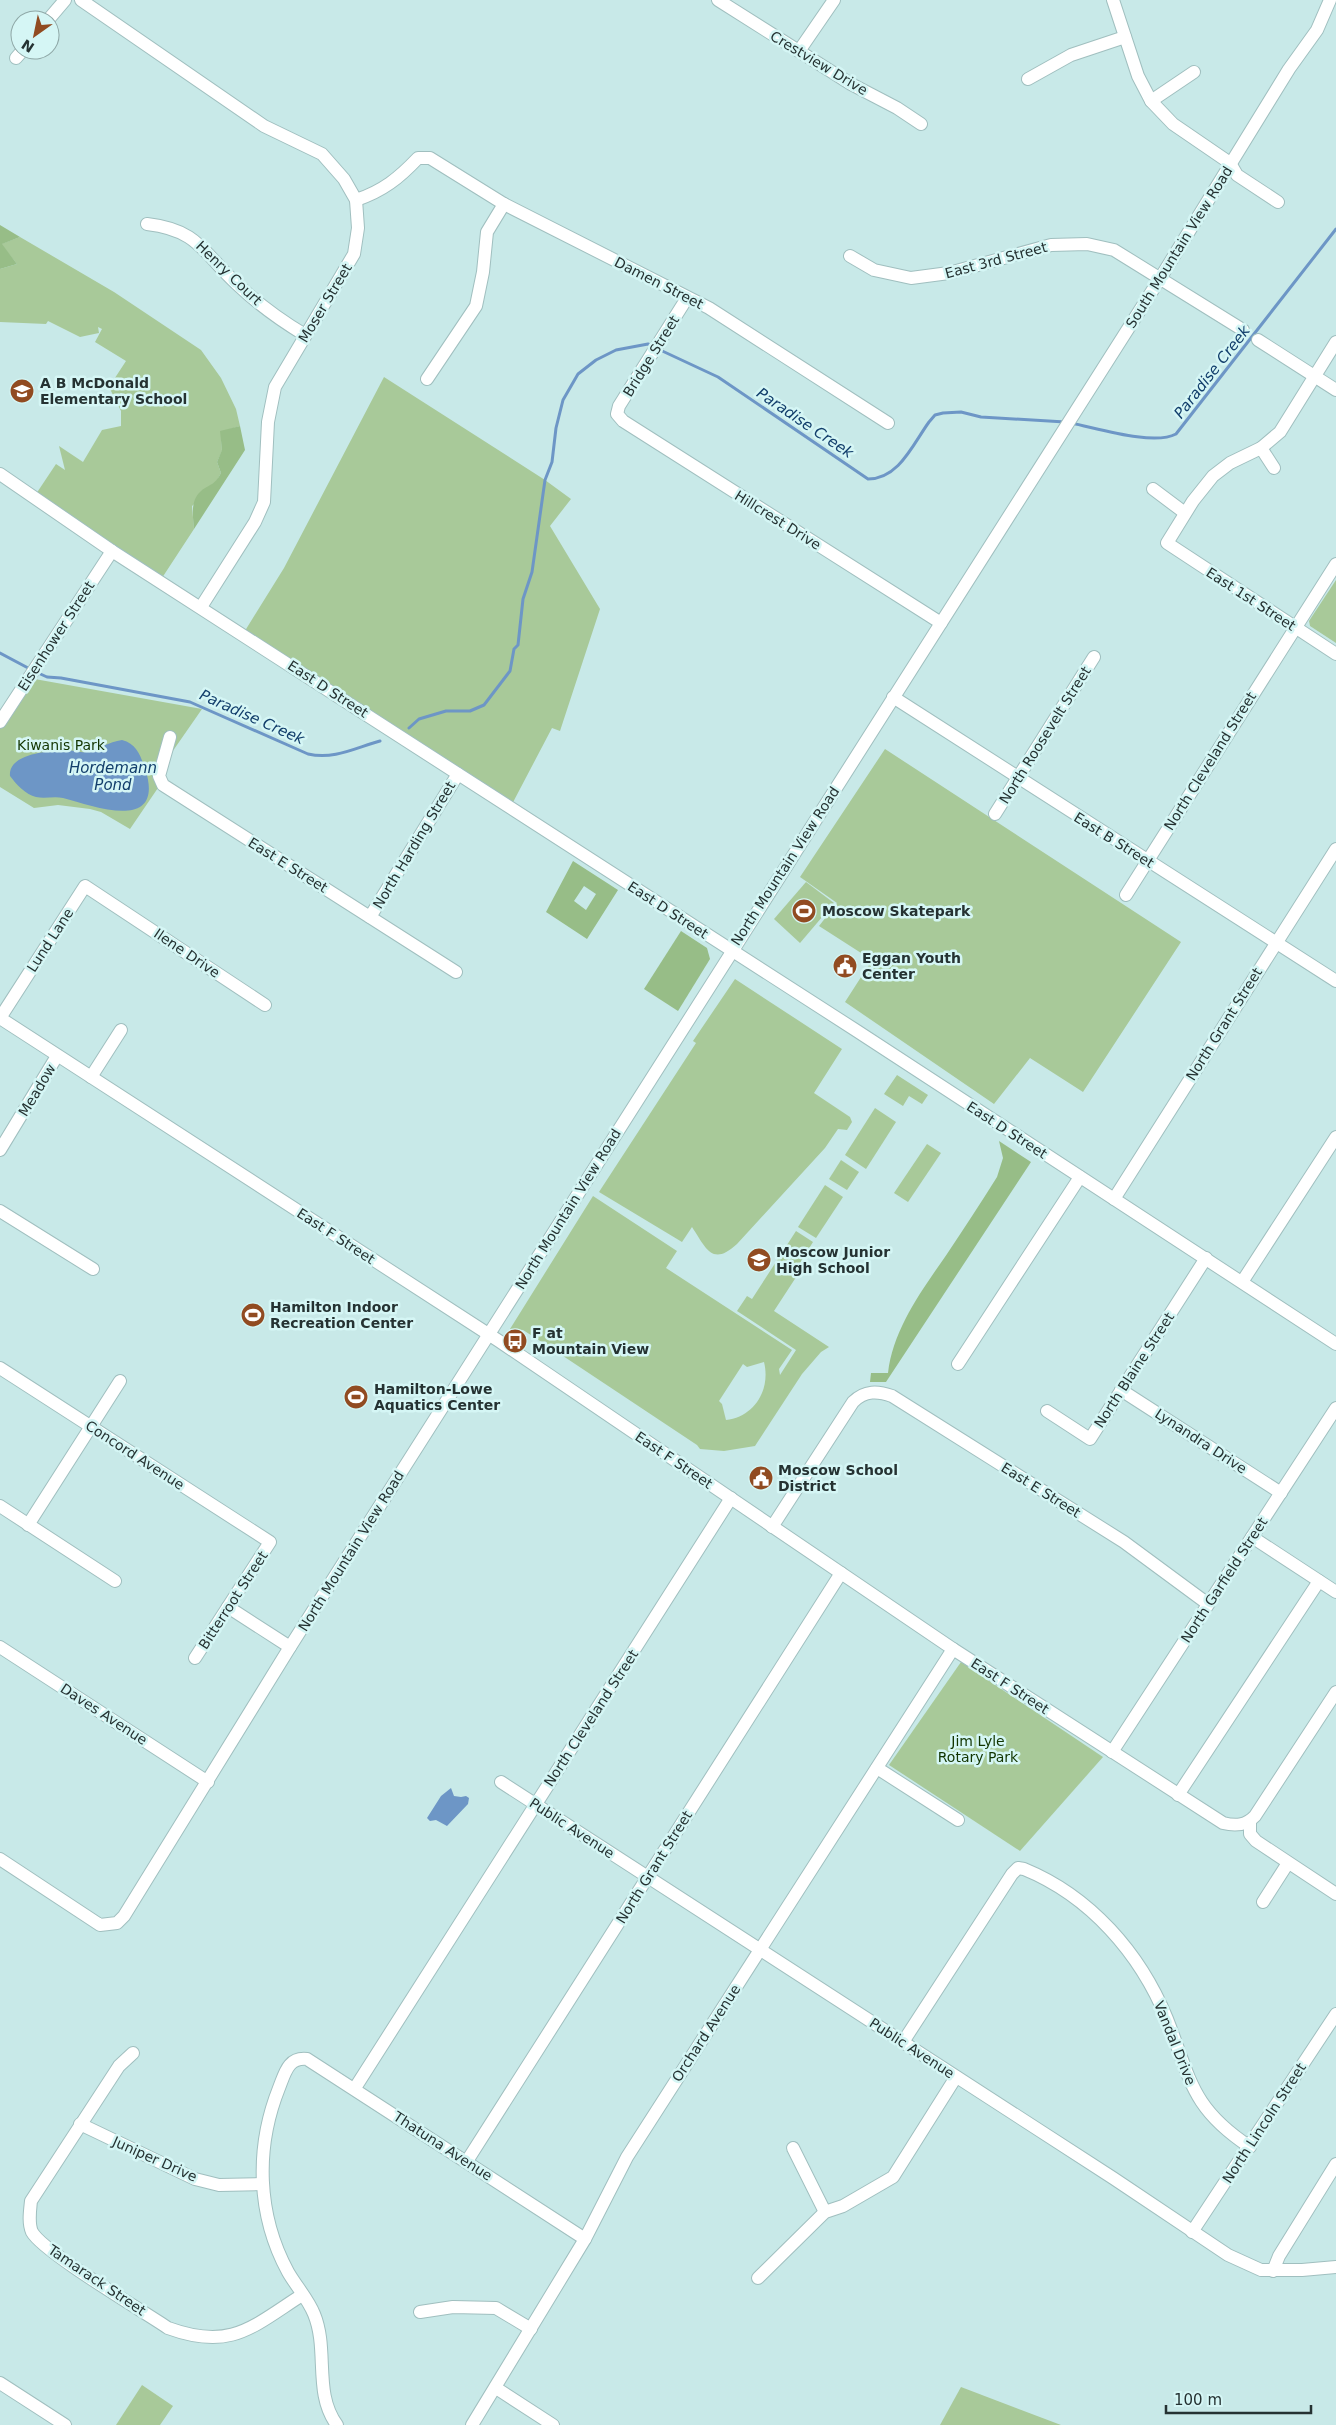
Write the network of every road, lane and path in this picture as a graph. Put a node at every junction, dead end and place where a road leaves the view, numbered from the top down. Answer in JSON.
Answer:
{"nodes":[{"id":1,"x":65,"y":0,"type":"edge"},
{"id":2,"x":81,"y":0,"type":"edge"},
{"id":3,"x":718,"y":0,"type":"edge"},
{"id":4,"x":834,"y":0,"type":"edge"},
{"id":5,"x":1113,"y":0,"type":"edge"},
{"id":6,"x":1330,"y":0,"type":"edge"},
{"id":7,"x":56,"y":10,"type":"edge"},
{"id":8,"x":1336,"y":10,"type":"edge"},
{"id":9,"x":1317,"y":30,"type":"junction"},
{"id":10,"x":1125,"y":37,"type":"junction"},
{"id":11,"x":799,"y":51,"type":"junction"},
{"id":12,"x":1194,"y":72,"type":"dead end"},
{"id":13,"x":1028,"y":79,"type":"dead end"},
{"id":14,"x":1151,"y":101,"type":"junction"},
{"id":15,"x":921,"y":124,"type":"dead end"},
{"id":16,"x":1230,"y":163,"type":"junction"},
{"id":17,"x":356,"y":200,"type":"junction"},
{"id":18,"x":1278,"y":202,"type":"dead end"},
{"id":19,"x":504,"y":204,"type":"junction"},
{"id":20,"x":147,"y":224,"type":"dead end"},
{"id":21,"x":850,"y":256,"type":"dead end"},
{"id":22,"x":1161,"y":277,"type":"junction"},
{"id":23,"x":687,"y":298,"type":"junction"},
{"id":24,"x":1243,"y":330,"type":"dead end"},
{"id":25,"x":305,"y":335,"type":"junction"},
{"id":26,"x":1258,"y":340,"type":"dead end"},
{"id":27,"x":1336,"y":342,"type":"edge"},
{"id":28,"x":1314,"y":376,"type":"junction"},
{"id":29,"x":427,"y":379,"type":"dead end"},
{"id":30,"x":1336,"y":390,"type":"edge"},
{"id":31,"x":617,"y":414,"type":"joint"},
{"id":32,"x":888,"y":423,"type":"dead end"},
{"id":33,"x":1261,"y":448,"type":"junction"},
{"id":34,"x":1042,"y":464,"type":"joint"},
{"id":35,"x":1274,"y":468,"type":"dead end"},
{"id":36,"x":0,"y":474,"type":"edge"},
{"id":37,"x":1153,"y":489,"type":"dead end"},
{"id":38,"x":1185,"y":513,"type":"junction"},
{"id":39,"x":112,"y":551,"type":"junction"},
{"id":40,"x":1336,"y":564,"type":"edge"},
{"id":41,"x":201,"y":607,"type":"junction"},
{"id":42,"x":941,"y":622,"type":"junction"},
{"id":43,"x":1295,"y":627,"type":"junction"},
{"id":44,"x":1336,"y":654,"type":"edge"},
{"id":45,"x":1094,"y":657,"type":"dead end"},
{"id":46,"x":893,"y":698,"type":"junction"},
{"id":47,"x":0,"y":722,"type":"edge"},
{"id":48,"x":170,"y":737,"type":"dead end"},
{"id":49,"x":458,"y":774,"type":"junction"},
{"id":50,"x":1017,"y":778,"type":"junction"},
{"id":51,"x":995,"y":814,"type":"dead end"},
{"id":52,"x":1336,"y":849,"type":"edge"},
{"id":53,"x":1148,"y":861,"type":"junction"},
{"id":54,"x":1126,"y":895,"type":"dead end"},
{"id":55,"x":109,"y":902,"type":"joint"},
{"id":56,"x":370,"y":917,"type":"junction"},
{"id":57,"x":1276,"y":943,"type":"junction"},
{"id":58,"x":731,"y":951,"type":"junction"},
{"id":59,"x":456,"y":972,"type":"dead end"},
{"id":60,"x":1336,"y":981,"type":"edge"},
{"id":61,"x":265,"y":1005,"type":"dead end"},
{"id":62,"x":0,"y":1018,"type":"edge"},
{"id":63,"x":121,"y":1030,"type":"dead end"},
{"id":64,"x":58,"y":1056,"type":"junction"},
{"id":65,"x":91,"y":1077,"type":"junction"},
{"id":66,"x":1336,"y":1137,"type":"edge"},
{"id":67,"x":0,"y":1150,"type":"edge"},
{"id":68,"x":1080,"y":1177,"type":"junction"},
{"id":69,"x":1114,"y":1199,"type":"junction"},
{"id":70,"x":0,"y":1211,"type":"edge"},
{"id":71,"x":1206,"y":1258,"type":"junction"},
{"id":72,"x":93,"y":1269,"type":"dead end"},
{"id":73,"x":1242,"y":1282,"type":"junction"},
{"id":74,"x":488,"y":1334,"type":"junction"},
{"id":75,"x":1336,"y":1344,"type":"edge"},
{"id":76,"x":958,"y":1364,"type":"dead end"},
{"id":77,"x":0,"y":1368,"type":"edge"},
{"id":78,"x":120,"y":1381,"type":"dead end"},
{"id":79,"x":1121,"y":1390,"type":"junction"},
{"id":80,"x":1336,"y":1408,"type":"edge"},
{"id":81,"x":1047,"y":1411,"type":"dead end"},
{"id":82,"x":90,"y":1427,"type":"junction"},
{"id":83,"x":1281,"y":1493,"type":"junction"},
{"id":84,"x":731,"y":1498,"type":"junction"},
{"id":85,"x":0,"y":1506,"type":"edge"},
{"id":86,"x":28,"y":1525,"type":"junction"},
{"id":87,"x":772,"y":1527,"type":"junction"},
{"id":88,"x":1252,"y":1537,"type":"junction"},
{"id":89,"x":270,"y":1542,"type":"joint"},
{"id":90,"x":841,"y":1574,"type":"junction"},
{"id":91,"x":1319,"y":1580,"type":"junction"},
{"id":92,"x":115,"y":1581,"type":"dead end"},
{"id":93,"x":1336,"y":1592,"type":"edge"},
{"id":94,"x":1208,"y":1604,"type":"junction"},
{"id":95,"x":228,"y":1608,"type":"junction"},
{"id":96,"x":0,"y":1647,"type":"edge"},
{"id":97,"x":290,"y":1647,"type":"junction"},
{"id":98,"x":953,"y":1649,"type":"junction"},
{"id":99,"x":195,"y":1658,"type":"dead end"},
{"id":100,"x":1336,"y":1692,"type":"edge"},
{"id":101,"x":1112,"y":1752,"type":"junction"},
{"id":102,"x":877,"y":1768,"type":"junction"},
{"id":103,"x":208,"y":1782,"type":"junction"},
{"id":104,"x":501,"y":1782,"type":"dead end"},
{"id":105,"x":1178,"y":1795,"type":"junction"},
{"id":106,"x":535,"y":1805,"type":"junction"},
{"id":107,"x":958,"y":1820,"type":"dead end"},
{"id":108,"x":1250,"y":1821,"type":"junction"},
{"id":109,"x":0,"y":1859,"type":"edge"},
{"id":110,"x":1288,"y":1863,"type":"junction"},
{"id":111,"x":648,"y":1877,"type":"junction"},
{"id":112,"x":1336,"y":1894,"type":"edge"},
{"id":113,"x":1263,"y":1902,"type":"dead end"},
{"id":114,"x":760,"y":1950,"type":"junction"},
{"id":115,"x":1336,"y":2014,"type":"edge"},
{"id":116,"x":903,"y":2042,"type":"junction"},
{"id":117,"x":133,"y":2054,"type":"dead end"},
{"id":118,"x":956,"y":2077,"type":"junction"},
{"id":119,"x":355,"y":2088,"type":"junction"},
{"id":120,"x":80,"y":2124,"type":"junction"},
{"id":121,"x":1250,"y":2147,"type":"junction"},
{"id":122,"x":793,"y":2148,"type":"dead end"},
{"id":123,"x":467,"y":2161,"type":"junction"},
{"id":124,"x":1336,"y":2164,"type":"edge"},
{"id":125,"x":262,"y":2184,"type":"junction"},
{"id":126,"x":825,"y":2212,"type":"junction"},
{"id":127,"x":1192,"y":2232,"type":"junction"},
{"id":128,"x":585,"y":2239,"type":"junction"},
{"id":129,"x":1336,"y":2267,"type":"edge"},
{"id":130,"x":1273,"y":2271,"type":"junction"},
{"id":131,"x":758,"y":2278,"type":"dead end"},
{"id":132,"x":302,"y":2294,"type":"junction"},
{"id":133,"x":420,"y":2312,"type":"dead end"},
{"id":134,"x":531,"y":2329,"type":"junction"},
{"id":135,"x":0,"y":2383,"type":"edge"},
{"id":136,"x":496,"y":2388,"type":"junction"},
{"id":137,"x":65,"y":2425,"type":"edge"},
{"id":138,"x":336,"y":2425,"type":"edge"},
{"id":139,"x":472,"y":2425,"type":"edge"},
{"id":140,"x":553,"y":2425,"type":"edge"}],
"edges":[{"from":1,"to":7,"type":"street"},
{"from":2,"to":17,"type":"street","name":"Moser Street"},
{"from":3,"to":11,"type":"street","name":"Crestview Drive"},
{"from":4,"to":11,"type":"street"},
{"from":5,"to":10,"type":"street"},
{"from":6,"to":9,"type":"street","name":"South Mountain View Road"},
{"from":8,"to":9,"type":"street","name":"South Mountain View Road"},
{"from":9,"to":16,"type":"street","name":"South Mountain View Road"},
{"from":10,"to":13,"type":"street"},
{"from":10,"to":14,"type":"street"},
{"from":11,"to":15,"type":"street","name":"Crestview Drive"},
{"from":12,"to":14,"type":"street"},
{"from":14,"to":16,"type":"street"},
{"from":16,"to":18,"type":"street"},
{"from":16,"to":22,"type":"street","name":"South Mountain View Road"},
{"from":17,"to":19,"type":"street","name":"Damen Street"},
{"from":17,"to":25,"type":"street","name":"Moser Street"},
{"from":19,"to":23,"type":"street","name":"Damen Street"},
{"from":19,"to":29,"type":"street"},
{"from":20,"to":25,"type":"street","name":"Henry Court"},
{"from":21,"to":22,"type":"street","name":"East 3rd Street"},
{"from":22,"to":24,"type":"street","name":"East 3rd Street"},
{"from":22,"to":34,"type":"street","name":"South Mountain View Road"},
{"from":23,"to":31,"type":"street","name":"Bridge Street"},
{"from":23,"to":32,"type":"street","name":"Damen Street"},
{"from":25,"to":41,"type":"street","name":"Moser Street"},
{"from":26,"to":28,"type":"street"},
{"from":27,"to":28,"type":"street"},
{"from":28,"to":30,"type":"street"},
{"from":28,"to":33,"type":"street"},
{"from":31,"to":42,"type":"street","name":"Hillcrest Drive"},
{"from":33,"to":35,"type":"street"},
{"from":33,"to":38,"type":"street"},
{"from":34,"to":42,"type":"street","name":"North Mountain View Road"},
{"from":36,"to":39,"type":"street","name":"East D Street"},
{"from":37,"to":38,"type":"street"},
{"from":38,"to":43,"type":"street","name":"East 1st Street"},
{"from":39,"to":41,"type":"street","name":"East D Street"},
{"from":39,"to":47,"type":"street","name":"Eisenhower Street"},
{"from":40,"to":43,"type":"street","name":"North Cleveland Street"},
{"from":41,"to":49,"type":"street","name":"East D Street"},
{"from":42,"to":46,"type":"street","name":"North Mountain View Road"},
{"from":43,"to":44,"type":"street","name":"East 1st Street"},
{"from":43,"to":53,"type":"street","name":"North Cleveland Street"},
{"from":45,"to":50,"type":"street","name":"North Roosevelt Street"},
{"from":46,"to":50,"type":"street","name":"East B Street"},
{"from":46,"to":58,"type":"street","name":"North Mountain View Road"},
{"from":48,"to":56,"type":"street","name":"East E Street"},
{"from":49,"to":56,"type":"street","name":"North Harding Street"},
{"from":49,"to":58,"type":"street","name":"East D Street"},
{"from":50,"to":51,"type":"street","name":"North Roosevelt Street"},
{"from":50,"to":53,"type":"street","name":"East B Street"},
{"from":52,"to":57,"type":"street","name":"North Grant Street"},
{"from":53,"to":54,"type":"street","name":"North Cleveland Street"},
{"from":53,"to":57,"type":"street","name":"East B Street"},
{"from":55,"to":61,"type":"street","name":"Ilene Drive"},
{"from":55,"to":62,"type":"street","name":"Lund Lane"},
{"from":56,"to":59,"type":"street","name":"East E Street"},
{"from":57,"to":60,"type":"street","name":"East B Street"},
{"from":57,"to":69,"type":"street","name":"North Grant Street"},
{"from":58,"to":68,"type":"street","name":"East D Street"},
{"from":58,"to":74,"type":"street","name":"North Mountain View Road"},
{"from":62,"to":64,"type":"street","name":"East F Street"},
{"from":63,"to":65,"type":"street"},
{"from":64,"to":65,"type":"street","name":"East F Street"},
{"from":64,"to":67,"type":"street","name":"Meadow"},
{"from":65,"to":74,"type":"street","name":"East F Street"},
{"from":66,"to":73,"type":"street"},
{"from":68,"to":69,"type":"street","name":"East D Street"},
{"from":68,"to":76,"type":"street"},
{"from":69,"to":71,"type":"street","name":"East D Street"},
{"from":70,"to":72,"type":"street"},
{"from":71,"to":73,"type":"street","name":"East D Street"},
{"from":71,"to":79,"type":"street","name":"North Blaine Street"},
{"from":73,"to":75,"type":"street","name":"East D Street"},
{"from":74,"to":84,"type":"street","name":"East F Street"},
{"from":74,"to":97,"type":"street","name":"North Mountain View Road"},
{"from":77,"to":82,"type":"street","name":"Concord Avenue"},
{"from":78,"to":82,"type":"street"},
{"from":79,"to":81,"type":"street","name":"North Blaine Street"},
{"from":79,"to":83,"type":"street","name":"Lynandra Drive"},
{"from":80,"to":83,"type":"street","name":"North Garfield Street"},
{"from":82,"to":86,"type":"street"},
{"from":82,"to":89,"type":"street","name":"Concord Avenue"},
{"from":83,"to":88,"type":"street","name":"North Garfield Street"},
{"from":84,"to":87,"type":"street","name":"East F Street"},
{"from":84,"to":106,"type":"street","name":"North Cleveland Street"},
{"from":85,"to":86,"type":"street"},
{"from":86,"to":92,"type":"street"},
{"from":87,"to":90,"type":"street","name":"East F Street"},
{"from":87,"to":94,"type":"street","name":"East E Street"},
{"from":88,"to":91,"type":"street"},
{"from":88,"to":94,"type":"street","name":"North Garfield Street"},
{"from":89,"to":95,"type":"street","name":"Bitterroot Street"},
{"from":90,"to":98,"type":"street","name":"East F Street"},
{"from":90,"to":111,"type":"street","name":"North Grant Street"},
{"from":91,"to":93,"type":"street"},
{"from":91,"to":105,"type":"street"},
{"from":94,"to":101,"type":"street","name":"North Garfield Street"},
{"from":95,"to":97,"type":"street"},
{"from":95,"to":99,"type":"street","name":"Bitterroot Street"},
{"from":96,"to":103,"type":"street","name":"Daves Avenue"},
{"from":97,"to":103,"type":"street","name":"North Mountain View Road"},
{"from":98,"to":101,"type":"street","name":"East F Street"},
{"from":98,"to":102,"type":"street","name":"Orchard Avenue"},
{"from":100,"to":108,"type":"street"},
{"from":101,"to":105,"type":"street","name":"East F Street"},
{"from":102,"to":107,"type":"street"},
{"from":102,"to":114,"type":"street","name":"Orchard Avenue"},
{"from":103,"to":109,"type":"street","name":"North Mountain View Road"},
{"from":104,"to":106,"type":"street","name":"Public Avenue"},
{"from":105,"to":108,"type":"street","name":"East F Street"},
{"from":106,"to":111,"type":"street","name":"Public Avenue"},
{"from":106,"to":119,"type":"street","name":"North Cleveland Street"},
{"from":108,"to":110,"type":"street"},
{"from":110,"to":112,"type":"street"},
{"from":110,"to":113,"type":"street"},
{"from":111,"to":114,"type":"street","name":"Public Avenue"},
{"from":111,"to":123,"type":"street","name":"North Grant Street"},
{"from":114,"to":116,"type":"street","name":"Public Avenue"},
{"from":114,"to":128,"type":"street","name":"Orchard Avenue"},
{"from":115,"to":121,"type":"street","name":"North Lincoln Street"},
{"from":116,"to":118,"type":"street","name":"Public Avenue"},
{"from":116,"to":121,"type":"street","name":"Vandal Drive"},
{"from":117,"to":120,"type":"street","name":"Tamarack Street"},
{"from":118,"to":126,"type":"street"},
{"from":118,"to":127,"type":"street","name":"Public Avenue"},
{"from":119,"to":123,"type":"street","name":"Thatuna Avenue"},
{"from":119,"to":125,"type":"street","name":"Thatuna Avenue"},
{"from":120,"to":125,"type":"street","name":"Juniper Drive"},
{"from":120,"to":132,"type":"street","name":"Tamarack Street"},
{"from":121,"to":127,"type":"street","name":"North Lincoln Street"},
{"from":122,"to":126,"type":"street"},
{"from":123,"to":128,"type":"street","name":"Thatuna Avenue"},
{"from":124,"to":130,"type":"street"},
{"from":125,"to":132,"type":"street"},
{"from":126,"to":131,"type":"street"},
{"from":127,"to":130,"type":"street","name":"Public Avenue"},
{"from":128,"to":134,"type":"street","name":"Orchard Avenue"},
{"from":129,"to":130,"type":"street","name":"Public Avenue"},
{"from":132,"to":138,"type":"street"},
{"from":133,"to":134,"type":"street"},
{"from":134,"to":136,"type":"street","name":"Orchard Avenue"},
{"from":135,"to":137,"type":"street"},
{"from":136,"to":139,"type":"street","name":"Orchard Avenue"},
{"from":136,"to":140,"type":"street"}]}
